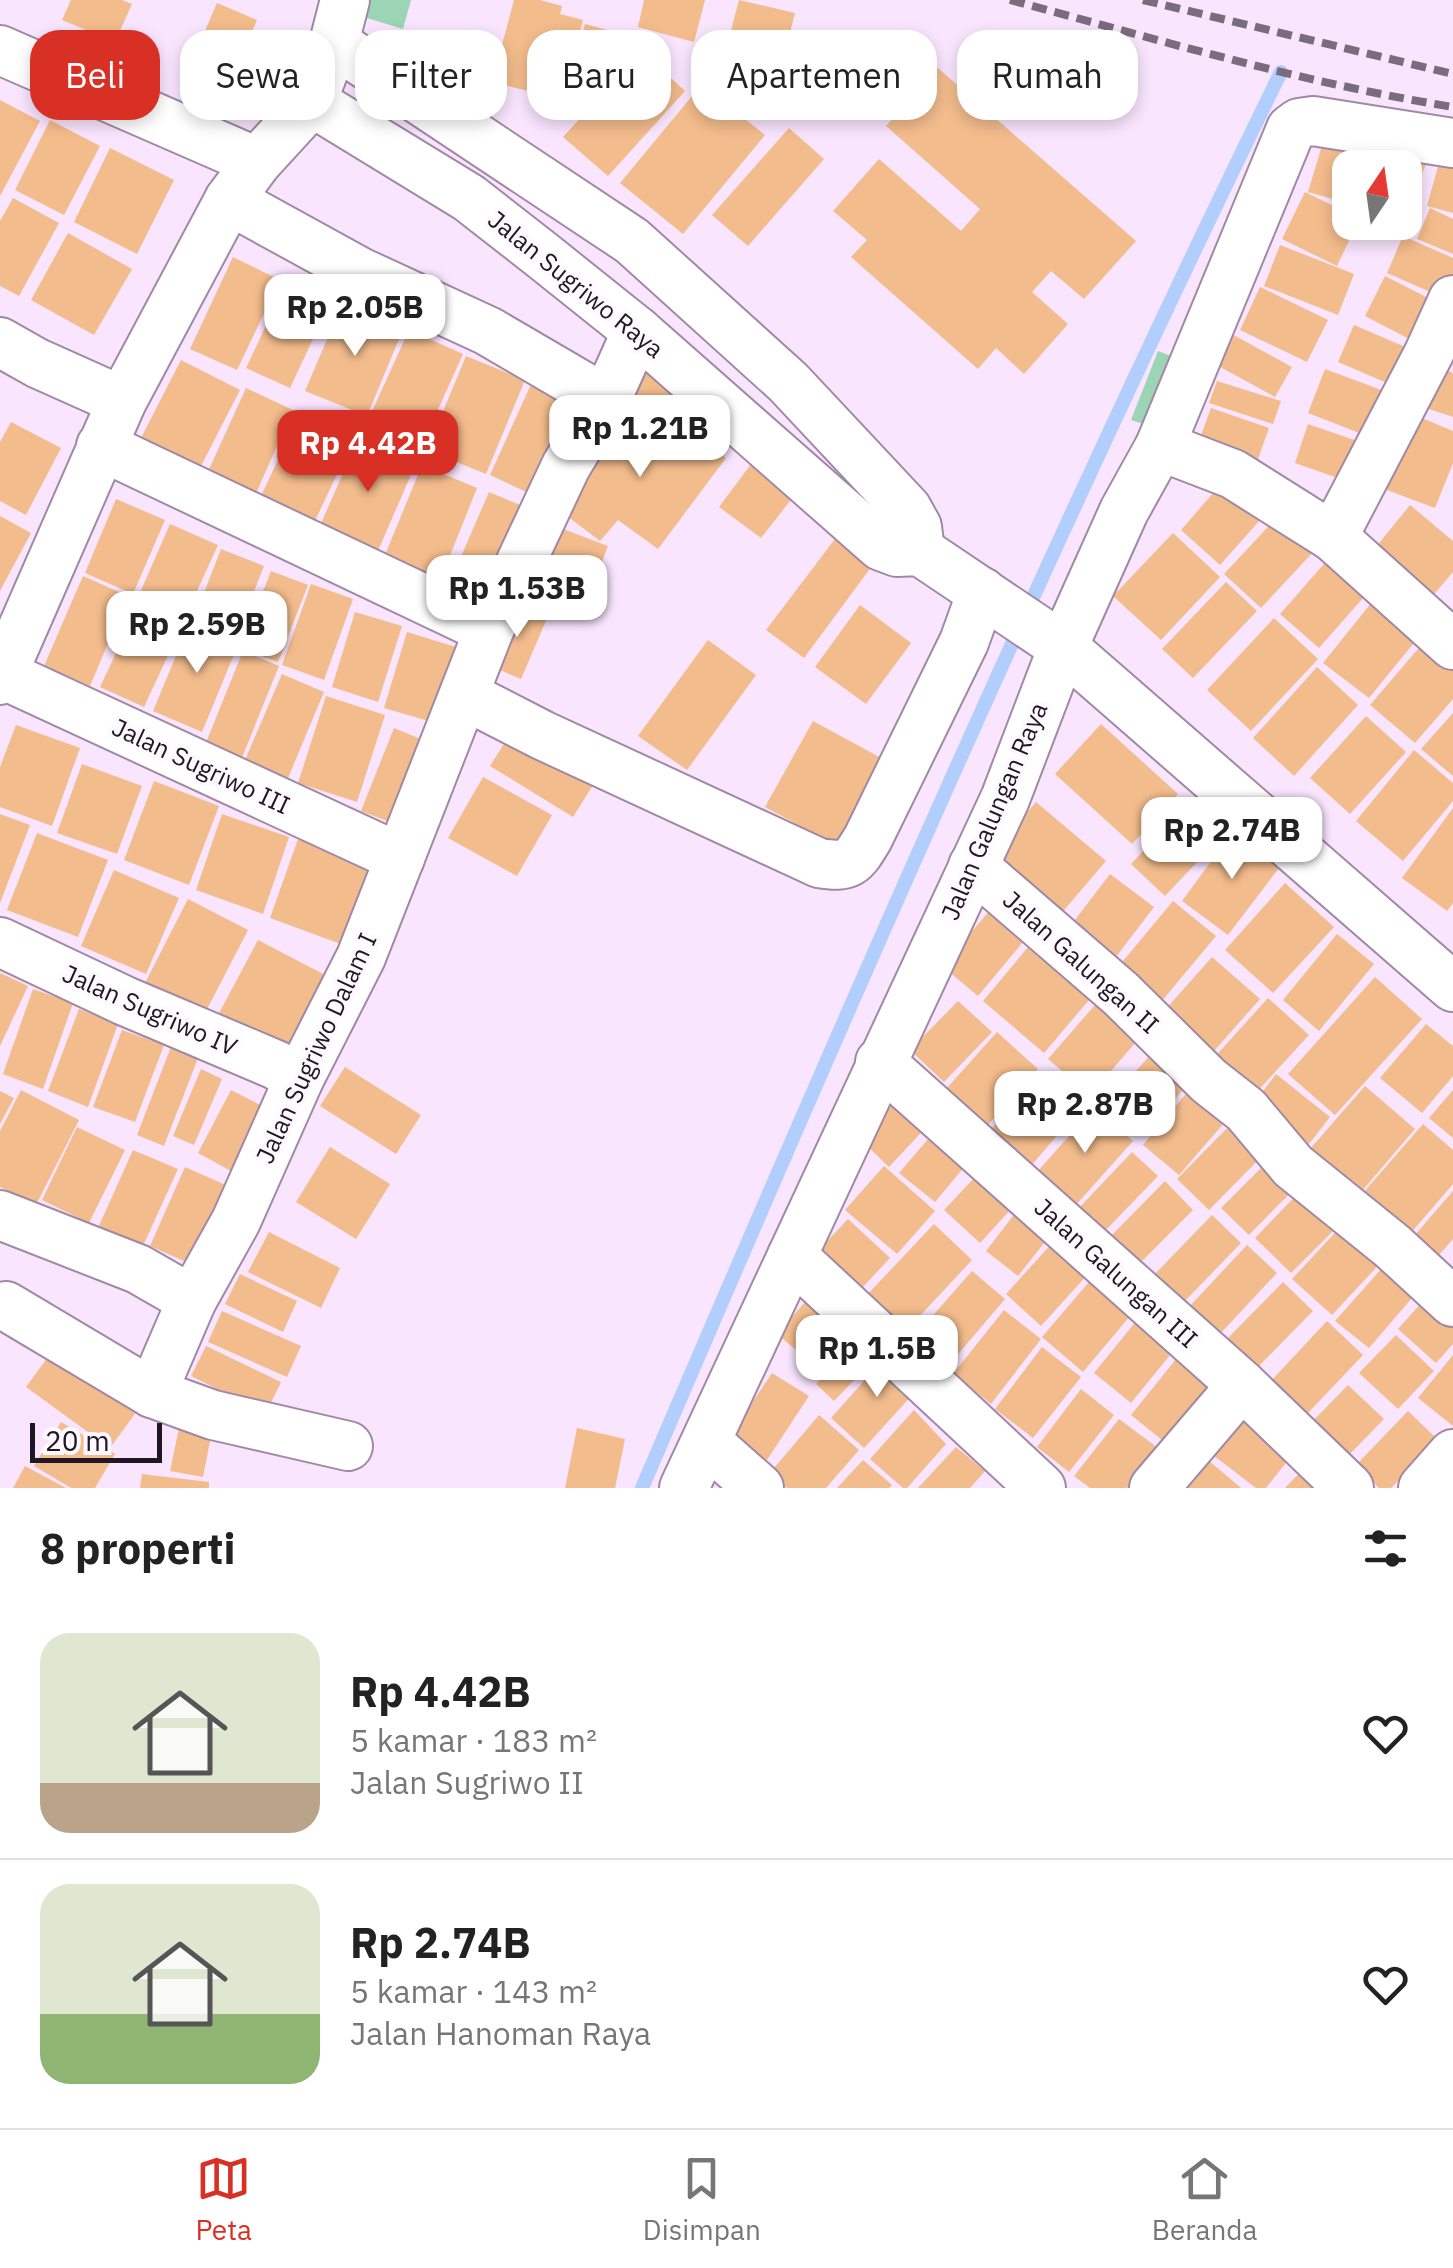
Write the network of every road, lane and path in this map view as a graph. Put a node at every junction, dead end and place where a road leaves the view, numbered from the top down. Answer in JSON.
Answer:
{"nodes":[{"id":1,"x":340,"y":21,"type":"edge"},
{"id":2,"x":0,"y":50,"type":"edge"},
{"id":3,"x":335,"y":116,"type":"edge"},
{"id":4,"x":296,"y":120,"type":"edge"},
{"id":5,"x":1453,"y":144,"type":"edge"},
{"id":6,"x":494,"y":147,"type":"junction"},
{"id":7,"x":257,"y":162,"type":"junction"},
{"id":8,"x":469,"y":198,"type":"junction"},
{"id":9,"x":229,"y":200,"type":"junction"},
{"id":10,"x":576,"y":203,"type":"junction"},
{"id":11,"x":542,"y":255,"type":"junction"},
{"id":12,"x":1453,"y":300,"type":"edge"},
{"id":13,"x":637,"y":331,"type":"junction"},
{"id":14,"x":0,"y":342,"type":"edge"},
{"id":15,"x":1441,"y":356,"type":"edge"},
{"id":16,"x":606,"y":400,"type":"junction"},
{"id":17,"x":122,"y":402,"type":"junction"},
{"id":18,"x":102,"y":446,"type":"junction"},
{"id":19,"x":1160,"y":446,"type":"junction"},
{"id":20,"x":1333,"y":537,"type":"junction"},
{"id":21,"x":920,"y":552,"type":"junction"},
{"id":22,"x":985,"y":594,"type":"junction"},
{"id":23,"x":488,"y":630,"type":"junction"},
{"id":24,"x":1056,"y":642,"type":"junction"},
{"id":25,"x":1453,"y":645,"type":"edge"},
{"id":26,"x":1,"y":676,"type":"edge"},
{"id":27,"x":464,"y":694,"type":"junction"},
{"id":28,"x":400,"y":858,"type":"junction"},
{"id":29,"x":973,"y":866,"type":"junction"},
{"id":30,"x":0,"y":942,"type":"edge"},
{"id":31,"x":1453,"y":987,"type":"edge"},
{"id":32,"x":880,"y":1062,"type":"junction"},
{"id":33,"x":300,"y":1079,"type":"junction"},
{"id":34,"x":0,"y":1215,"type":"edge"},
{"id":35,"x":792,"y":1256,"type":"junction"},
{"id":36,"x":192,"y":1300,"type":"junction"},
{"id":37,"x":1453,"y":1302,"type":"edge"},
{"id":38,"x":2,"y":1317,"type":"edge"},
{"id":39,"x":1242,"y":1385,"type":"junction"},
{"id":40,"x":152,"y":1393,"type":"junction"},
{"id":41,"x":707,"y":1442,"type":"junction"},
{"id":42,"x":348,"y":1446,"type":"dead end"},
{"id":43,"x":1453,"y":1454,"type":"edge"},
{"id":44,"x":684,"y":1488,"type":"edge"},
{"id":45,"x":759,"y":1488,"type":"edge"},
{"id":46,"x":1042,"y":1488,"type":"edge"},
{"id":47,"x":1154,"y":1488,"type":"edge"},
{"id":48,"x":1348,"y":1488,"type":"edge"},
{"id":49,"x":1423,"y":1488,"type":"edge"}],
"edges":[{"from":1,"to":6,"type":"street"},
{"from":2,"to":7,"type":"street"},
{"from":3,"to":8,"type":"street","name":"Jalan Sugriwo Raya"},
{"from":4,"to":7,"type":"street"},
{"from":5,"to":19,"type":"street","name":"Jalan Galungan Raya"},
{"from":6,"to":8,"type":"street"},
{"from":6,"to":10,"type":"street"},
{"from":7,"to":9,"type":"street"},
{"from":8,"to":11,"type":"street","name":"Jalan Sugriwo Raya"},
{"from":9,"to":16,"type":"street"},
{"from":9,"to":17,"type":"street"},
{"from":10,"to":11,"type":"street"},
{"from":10,"to":21,"type":"street"},
{"from":11,"to":13,"type":"street","name":"Jalan Sugriwo Raya"},
{"from":12,"to":15,"type":"street"},
{"from":13,"to":16,"type":"street","name":"Jalan Sugriwo Dalam I"},
{"from":13,"to":21,"type":"street","name":"Jalan Sugriwo Raya"},
{"from":14,"to":17,"type":"street"},
{"from":15,"to":20,"type":"street"},
{"from":16,"to":23,"type":"street","name":"Jalan Sugriwo Dalam I"},
{"from":17,"to":18,"type":"street"},
{"from":18,"to":23,"type":"street"},
{"from":18,"to":26,"type":"street"},
{"from":19,"to":20,"type":"street"},
{"from":19,"to":24,"type":"street","name":"Jalan Galungan Raya"},
{"from":20,"to":25,"type":"street"},
{"from":21,"to":22,"type":"street","name":"Jalan Sugriwo Raya"},
{"from":22,"to":24,"type":"street","name":"Jalan Sugriwo Raya"},
{"from":22,"to":27,"type":"street"},
{"from":23,"to":27,"type":"street","name":"Jalan Sugriwo Dalam I"},
{"from":24,"to":29,"type":"street","name":"Jalan Galungan Raya"},
{"from":24,"to":31,"type":"street","name":"Jalan Sugriwo Raya"},
{"from":26,"to":28,"type":"street","name":"Jalan Sugriwo III"},
{"from":27,"to":28,"type":"street","name":"Jalan Sugriwo Dalam I"},
{"from":28,"to":33,"type":"street","name":"Jalan Sugriwo Dalam I"},
{"from":29,"to":32,"type":"street","name":"Jalan Galungan Raya"},
{"from":29,"to":37,"type":"street","name":"Jalan Galungan II"},
{"from":30,"to":33,"type":"street","name":"Jalan Sugriwo IV"},
{"from":32,"to":35,"type":"street","name":"Jalan Galungan Raya"},
{"from":32,"to":39,"type":"street","name":"Jalan Galungan III"},
{"from":33,"to":36,"type":"street","name":"Jalan Sugriwo Dalam I"},
{"from":34,"to":36,"type":"street"},
{"from":35,"to":41,"type":"street","name":"Jalan Galungan Raya"},
{"from":35,"to":46,"type":"street"},
{"from":36,"to":40,"type":"street","name":"Jalan Sugriwo Dalam I"},
{"from":38,"to":40,"type":"street"},
{"from":39,"to":47,"type":"street"},
{"from":39,"to":48,"type":"street","name":"Jalan Galungan III"},
{"from":40,"to":42,"type":"street"},
{"from":41,"to":44,"type":"street","name":"Jalan Galungan Raya"},
{"from":41,"to":45,"type":"street"},
{"from":43,"to":49,"type":"street"}]}
